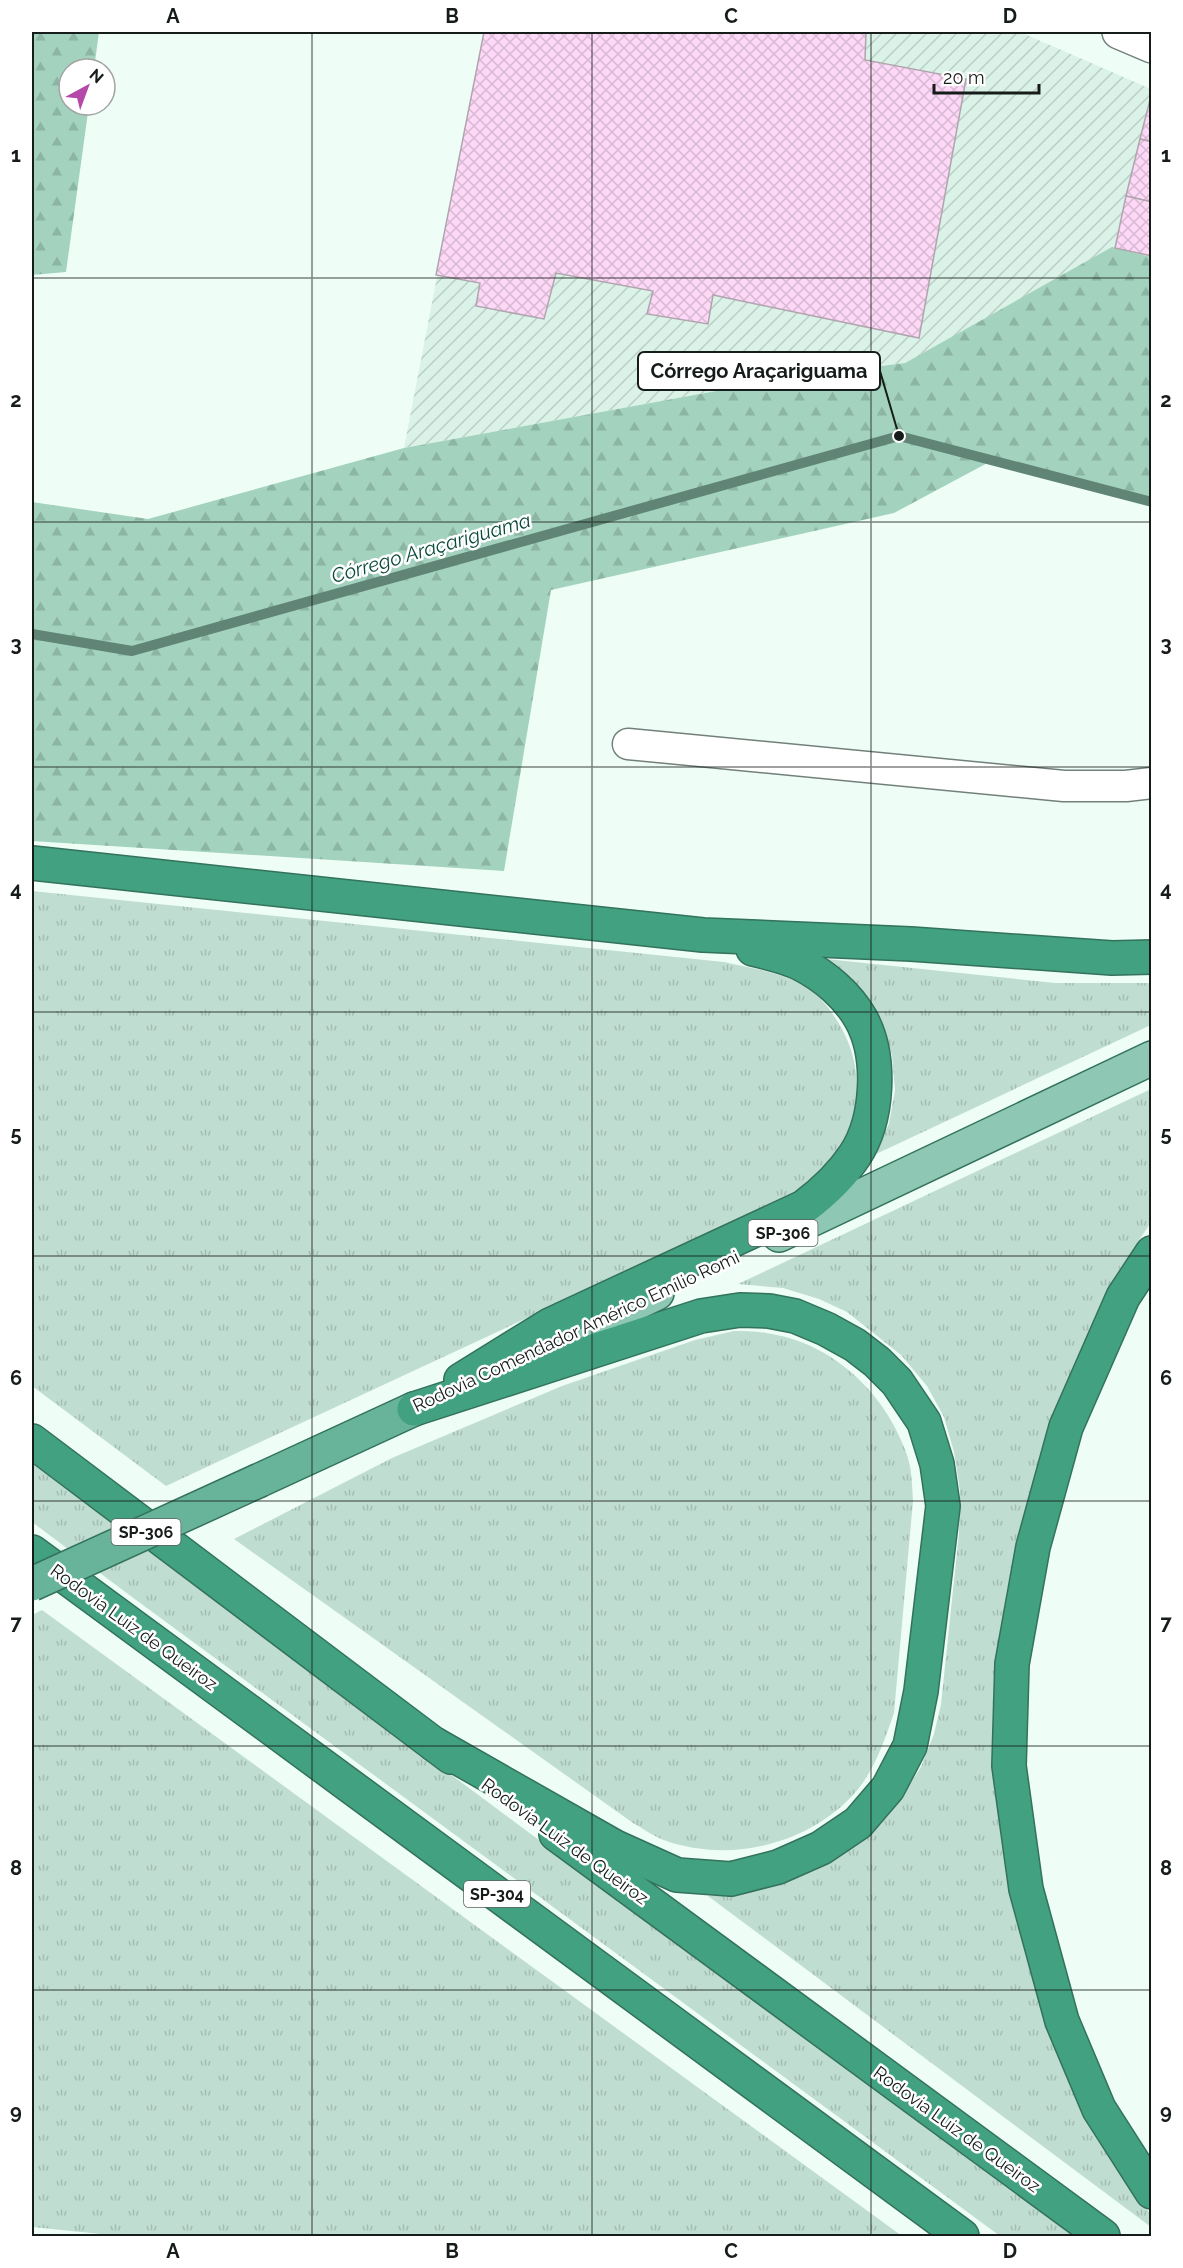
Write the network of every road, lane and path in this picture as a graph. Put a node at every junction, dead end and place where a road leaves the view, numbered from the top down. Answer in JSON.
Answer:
{"nodes":[{"id":1,"x":1119,"y":32,"type":"edge"},
{"id":2,"x":1152,"y":46,"type":"edge"},
{"id":3,"x":628,"y":744,"type":"dead end"},
{"id":4,"x":1152,"y":783,"type":"edge"},
{"id":5,"x":32,"y":862,"type":"edge"},
{"id":6,"x":703,"y":935,"type":"junction"},
{"id":7,"x":1152,"y":957,"type":"edge"},
{"id":8,"x":1152,"y":1058,"type":"edge"},
{"id":9,"x":1152,"y":1253,"type":"edge"},
{"id":10,"x":414,"y":1409,"type":"junction"},
{"id":11,"x":32,"y":1441,"type":"edge"},
{"id":12,"x":32,"y":1552,"type":"edge"},
{"id":13,"x":32,"y":1584,"type":"edge"},
{"id":14,"x":434,"y":1744,"type":"junction"},
{"id":15,"x":1152,"y":2193,"type":"edge"},
{"id":16,"x":962,"y":2236,"type":"edge"},
{"id":17,"x":1103,"y":2236,"type":"edge"}],
"edges":[{"from":1,"to":2,"type":"street"},
{"from":3,"to":4,"type":"street"},
{"from":5,"to":6,"type":"highway"},
{"from":6,"to":7,"type":"highway"},
{"from":6,"to":10,"type":"highway"},
{"from":8,"to":10,"type":"main road","name":"Rodovia Comendador Américo Emílio Romi","number":"SP-306"},
{"from":9,"to":15,"type":"highway"},
{"from":10,"to":13,"type":"highway","name":"Rodovia Comendador Américo Emílio Romi","number":"SP-306","bridge":true},
{"from":10,"to":14,"type":"highway"},
{"from":11,"to":14,"type":"highway","name":"Rodovia Luiz de Queiroz"},
{"from":12,"to":16,"type":"highway","name":"Rodovia Luiz de Queiroz","number":"SP-304"},
{"from":14,"to":17,"type":"highway","name":"Rodovia Luiz de Queiroz"}]}
